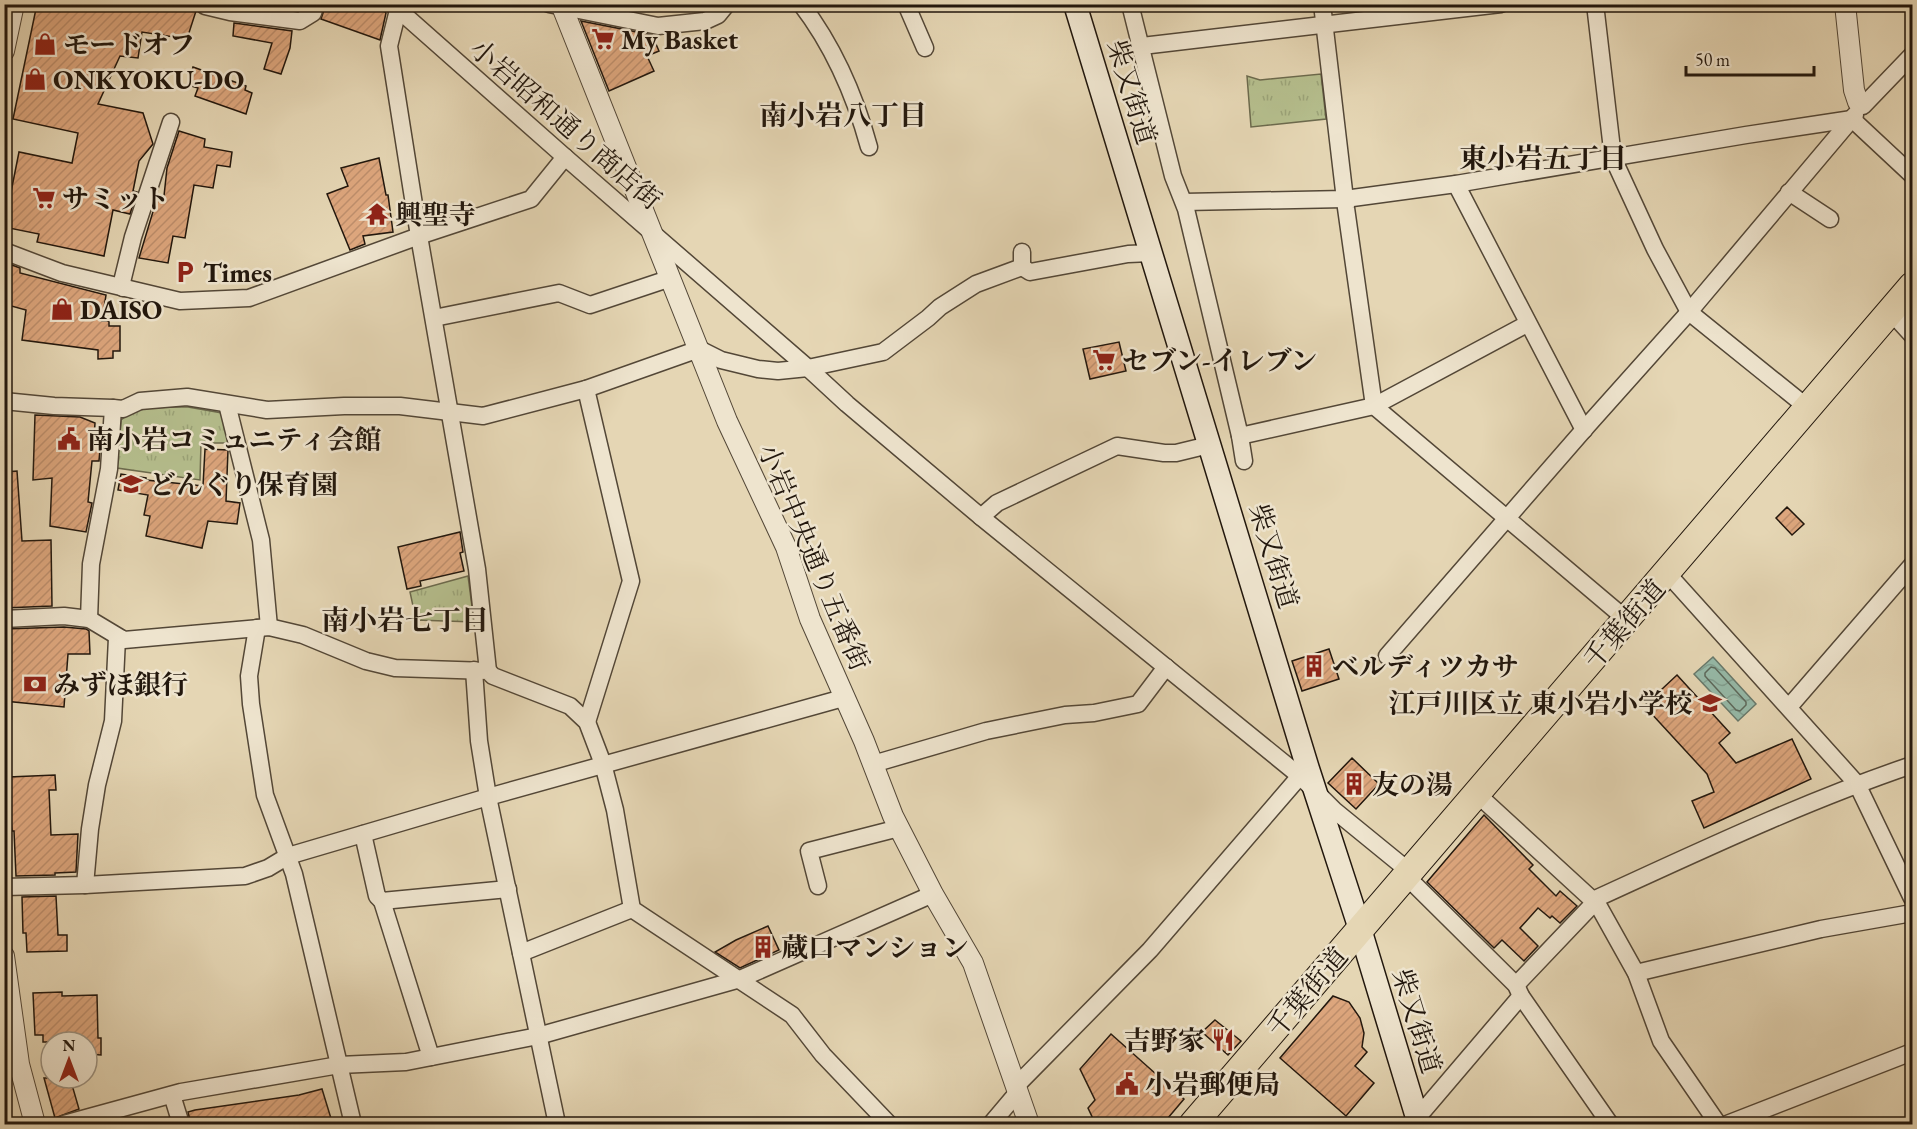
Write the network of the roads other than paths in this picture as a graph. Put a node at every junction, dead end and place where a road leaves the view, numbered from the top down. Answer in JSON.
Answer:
{"nodes":[{"id":1,"x":14,"y":4,"type":"edge"},
{"id":2,"x":204,"y":4,"type":"edge"},
{"id":3,"x":316,"y":4,"type":"edge"},
{"id":4,"x":727,"y":4,"type":"edge"},
{"id":5,"x":801,"y":4,"type":"edge"},
{"id":6,"x":906,"y":4,"type":"edge"},
{"id":7,"x":1075,"y":4,"type":"edge"},
{"id":8,"x":1130,"y":4,"type":"edge"},
{"id":9,"x":1322,"y":4,"type":"edge"},
{"id":10,"x":1501,"y":4,"type":"edge"},
{"id":11,"x":1595,"y":4,"type":"edge"},
{"id":12,"x":1845,"y":4,"type":"edge"},
{"id":13,"x":557,"y":5,"type":"edge"},
{"id":14,"x":395,"y":7,"type":"edge"},
{"id":15,"x":1325,"y":26,"type":"junction"},
{"id":16,"x":1142,"y":46,"type":"junction"},
{"id":17,"x":925,"y":48,"type":"dead end"},
{"id":18,"x":4,"y":51,"type":"edge"},
{"id":19,"x":1912,"y":55,"type":"edge"},
{"id":20,"x":1855,"y":114,"type":"junction"},
{"id":21,"x":171,"y":122,"type":"dead end"},
{"id":22,"x":869,"y":147,"type":"dead end"},
{"id":23,"x":565,"y":157,"type":"junction"},
{"id":24,"x":1613,"y":158,"type":"junction"},
{"id":25,"x":1912,"y":175,"type":"edge"},
{"id":26,"x":1456,"y":184,"type":"junction"},
{"id":27,"x":1789,"y":192,"type":"junction"},
{"id":28,"x":1345,"y":199,"type":"junction"},
{"id":29,"x":1184,"y":202,"type":"junction"},
{"id":30,"x":1830,"y":219,"type":"dead end"},
{"id":31,"x":654,"y":234,"type":"junction"},
{"id":32,"x":419,"y":236,"type":"junction"},
{"id":33,"x":4,"y":251,"type":"edge"},
{"id":34,"x":1152,"y":253,"type":"junction"},
{"id":35,"x":671,"y":278,"type":"junction"},
{"id":36,"x":1912,"y":286,"type":"edge"},
{"id":37,"x":123,"y":288,"type":"junction"},
{"id":38,"x":1689,"y":312,"type":"junction"},
{"id":39,"x":1891,"y":312,"type":"junction"},
{"id":40,"x":434,"y":318,"type":"junction"},
{"id":41,"x":1527,"y":324,"type":"junction"},
{"id":42,"x":1912,"y":335,"type":"edge"},
{"id":43,"x":699,"y":349,"type":"junction"},
{"id":44,"x":808,"y":368,"type":"junction"},
{"id":45,"x":586,"y":389,"type":"junction"},
{"id":46,"x":4,"y":401,"type":"edge"},
{"id":47,"x":227,"y":404,"type":"junction"},
{"id":48,"x":1374,"y":406,"type":"junction"},
{"id":49,"x":113,"y":408,"type":"junction"},
{"id":50,"x":1808,"y":408,"type":"junction"},
{"id":51,"x":451,"y":411,"type":"junction"},
{"id":52,"x":1584,"y":430,"type":"junction"},
{"id":53,"x":1240,"y":436,"type":"junction"},
{"id":54,"x":1209,"y":445,"type":"junction"},
{"id":55,"x":1244,"y":460,"type":"dead end"},
{"id":56,"x":981,"y":517,"type":"junction"},
{"id":57,"x":1507,"y":520,"type":"junction"},
{"id":58,"x":1912,"y":565,"type":"edge"},
{"id":59,"x":1667,"y":573,"type":"junction"},
{"id":60,"x":4,"y":619,"type":"edge"},
{"id":61,"x":89,"y":619,"type":"junction"},
{"id":62,"x":1627,"y":620,"type":"junction"},
{"id":63,"x":263,"y":628,"type":"junction"},
{"id":64,"x":117,"y":638,"type":"junction"},
{"id":65,"x":1388,"y":656,"type":"dead end"},
{"id":66,"x":1166,"y":667,"type":"junction"},
{"id":67,"x":481,"y":671,"type":"junction"},
{"id":68,"x":843,"y":698,"type":"junction"},
{"id":69,"x":1789,"y":707,"type":"junction"},
{"id":70,"x":587,"y":722,"type":"junction"},
{"id":71,"x":603,"y":764,"type":"junction"},
{"id":72,"x":873,"y":764,"type":"junction"},
{"id":73,"x":1912,"y":765,"type":"edge"},
{"id":74,"x":1300,"y":776,"type":"junction"},
{"id":75,"x":1857,"y":784,"type":"junction"},
{"id":76,"x":1317,"y":793,"type":"junction"},
{"id":77,"x":1477,"y":794,"type":"junction"},
{"id":78,"x":488,"y":797,"type":"junction"},
{"id":79,"x":899,"y":828,"type":"junction"},
{"id":80,"x":363,"y":834,"type":"junction"},
{"id":81,"x":288,"y":856,"type":"junction"},
{"id":82,"x":1408,"y":874,"type":"junction"},
{"id":83,"x":85,"y":885,"type":"junction"},
{"id":84,"x":818,"y":886,"type":"dead end"},
{"id":85,"x":4,"y":887,"type":"edge"},
{"id":86,"x":508,"y":889,"type":"junction"},
{"id":87,"x":933,"y":894,"type":"junction"},
{"id":88,"x":1912,"y":898,"type":"edge"},
{"id":89,"x":382,"y":901,"type":"junction"},
{"id":90,"x":1594,"y":901,"type":"junction"},
{"id":91,"x":632,"y":909,"type":"junction"},
{"id":92,"x":1912,"y":913,"type":"edge"},
{"id":93,"x":1360,"y":929,"type":"junction"},
{"id":94,"x":521,"y":953,"type":"junction"},
{"id":95,"x":4,"y":956,"type":"edge"},
{"id":96,"x":1636,"y":973,"type":"junction"},
{"id":97,"x":740,"y":979,"type":"junction"},
{"id":98,"x":1518,"y":990,"type":"junction"},
{"id":99,"x":538,"y":1036,"type":"junction"},
{"id":100,"x":1912,"y":1052,"type":"edge"},
{"id":101,"x":431,"y":1057,"type":"junction"},
{"id":102,"x":339,"y":1065,"type":"junction"},
{"id":103,"x":1018,"y":1088,"type":"junction"},
{"id":104,"x":172,"y":1095,"type":"junction"},
{"id":105,"x":1416,"y":1122,"type":"edge"},
{"id":106,"x":35,"y":1125,"type":"edge"},
{"id":107,"x":64,"y":1125,"type":"edge"},
{"id":108,"x":181,"y":1125,"type":"edge"},
{"id":109,"x":353,"y":1125,"type":"edge"},
{"id":110,"x":557,"y":1125,"type":"edge"},
{"id":111,"x":889,"y":1125,"type":"edge"},
{"id":112,"x":991,"y":1125,"type":"edge"},
{"id":113,"x":1029,"y":1125,"type":"edge"},
{"id":114,"x":1193,"y":1125,"type":"edge"},
{"id":115,"x":1610,"y":1125,"type":"edge"},
{"id":116,"x":1718,"y":1125,"type":"edge"},
{"id":117,"x":1727,"y":1125,"type":"edge"}],
"edges":[{"from":1,"to":18,"type":"street"},
{"from":2,"to":3,"type":"street"},
{"from":4,"to":13,"type":"street"},
{"from":5,"to":22,"type":"street"},
{"from":6,"to":17,"type":"street"},
{"from":7,"to":34,"type":"main road","name":"柴又街道"},
{"from":8,"to":16,"type":"street"},
{"from":9,"to":15,"type":"street"},
{"from":10,"to":15,"type":"street"},
{"from":11,"to":24,"type":"street"},
{"from":12,"to":20,"type":"street"},
{"from":13,"to":31,"type":"street","name":"小岩中央通り五番街"},
{"from":14,"to":23,"type":"street","name":"小岩昭和通り商店街"},
{"from":14,"to":32,"type":"street"},
{"from":15,"to":16,"type":"street"},
{"from":15,"to":28,"type":"street"},
{"from":16,"to":29,"type":"street"},
{"from":19,"to":20,"type":"street"},
{"from":20,"to":24,"type":"street"},
{"from":20,"to":25,"type":"street"},
{"from":20,"to":27,"type":"street"},
{"from":21,"to":37,"type":"street"},
{"from":23,"to":31,"type":"street","name":"小岩昭和通り商店街"},
{"from":23,"to":32,"type":"street"},
{"from":24,"to":26,"type":"street"},
{"from":24,"to":38,"type":"street"},
{"from":26,"to":28,"type":"street"},
{"from":26,"to":41,"type":"street"},
{"from":27,"to":30,"type":"street"},
{"from":27,"to":38,"type":"street"},
{"from":28,"to":29,"type":"street"},
{"from":28,"to":48,"type":"street"},
{"from":29,"to":53,"type":"street"},
{"from":31,"to":35,"type":"street","name":"小岩中央通り五番街"},
{"from":31,"to":44,"type":"street","name":"小岩昭和通り商店街"},
{"from":32,"to":37,"type":"street"},
{"from":32,"to":40,"type":"street"},
{"from":33,"to":37,"type":"street"},
{"from":34,"to":44,"type":"street"},
{"from":34,"to":54,"type":"main road","name":"柴又街道"},
{"from":35,"to":40,"type":"street"},
{"from":35,"to":43,"type":"street","name":"小岩中央通り五番街"},
{"from":36,"to":39,"type":"highway","name":"千葉街道"},
{"from":38,"to":50,"type":"street"},
{"from":38,"to":52,"type":"street"},
{"from":39,"to":42,"type":"street"},
{"from":39,"to":50,"type":"highway","name":"千葉街道"},
{"from":40,"to":51,"type":"street"},
{"from":41,"to":48,"type":"street"},
{"from":41,"to":52,"type":"street"},
{"from":43,"to":44,"type":"street"},
{"from":43,"to":45,"type":"street"},
{"from":43,"to":68,"type":"street","name":"小岩中央通り五番街"},
{"from":44,"to":56,"type":"street","name":"小岩昭和通り商店街"},
{"from":45,"to":51,"type":"street"},
{"from":45,"to":70,"type":"street"},
{"from":46,"to":49,"type":"street"},
{"from":47,"to":49,"type":"street"},
{"from":47,"to":51,"type":"street"},
{"from":47,"to":63,"type":"street"},
{"from":48,"to":53,"type":"street"},
{"from":48,"to":57,"type":"street"},
{"from":49,"to":61,"type":"street"},
{"from":50,"to":59,"type":"highway","name":"千葉街道"},
{"from":51,"to":67,"type":"street"},
{"from":52,"to":57,"type":"street"},
{"from":53,"to":55,"type":"street"},
{"from":54,"to":56,"type":"street"},
{"from":54,"to":76,"type":"main road","name":"柴又街道"},
{"from":56,"to":66,"type":"street","name":"小岩昭和通り商店街"},
{"from":57,"to":62,"type":"street"},
{"from":57,"to":65,"type":"street"},
{"from":58,"to":69,"type":"street"},
{"from":59,"to":62,"type":"highway","name":"千葉街道"},
{"from":59,"to":69,"type":"street"},
{"from":60,"to":61,"type":"street"},
{"from":61,"to":64,"type":"street"},
{"from":62,"to":77,"type":"highway","name":"千葉街道"},
{"from":63,"to":64,"type":"street"},
{"from":63,"to":67,"type":"street"},
{"from":63,"to":81,"type":"street"},
{"from":64,"to":83,"type":"street"},
{"from":66,"to":72,"type":"street"},
{"from":66,"to":74,"type":"street","name":"小岩昭和通り商店街"},
{"from":67,"to":70,"type":"street"},
{"from":67,"to":78,"type":"street"},
{"from":68,"to":71,"type":"street"},
{"from":68,"to":72,"type":"street","name":"小岩中央通り五番街"},
{"from":69,"to":75,"type":"street"},
{"from":70,"to":71,"type":"street"},
{"from":71,"to":78,"type":"street"},
{"from":71,"to":91,"type":"street"},
{"from":72,"to":79,"type":"street","name":"小岩中央通り五番街"},
{"from":73,"to":75,"type":"street"},
{"from":74,"to":76,"type":"street","name":"小岩昭和通り商店街"},
{"from":74,"to":103,"type":"street"},
{"from":75,"to":88,"type":"street"},
{"from":75,"to":90,"type":"street"},
{"from":76,"to":82,"type":"street","name":"小岩昭和通り商店街"},
{"from":76,"to":93,"type":"main road","name":"柴又街道"},
{"from":77,"to":82,"type":"highway","name":"千葉街道"},
{"from":77,"to":90,"type":"street"},
{"from":78,"to":80,"type":"street"},
{"from":78,"to":86,"type":"street"},
{"from":79,"to":84,"type":"street"},
{"from":79,"to":87,"type":"street","name":"小岩中央通り五番街"},
{"from":80,"to":81,"type":"street"},
{"from":80,"to":89,"type":"street"},
{"from":81,"to":83,"type":"street"},
{"from":81,"to":102,"type":"street"},
{"from":82,"to":93,"type":"highway","name":"千葉街道"},
{"from":82,"to":98,"type":"street","name":"小岩昭和通り商店街"},
{"from":83,"to":85,"type":"street"},
{"from":86,"to":89,"type":"street"},
{"from":86,"to":94,"type":"street"},
{"from":87,"to":97,"type":"street"},
{"from":87,"to":103,"type":"street","name":"小岩中央通り五番街"},
{"from":89,"to":101,"type":"street"},
{"from":90,"to":96,"type":"street"},
{"from":90,"to":98,"type":"street"},
{"from":91,"to":94,"type":"street"},
{"from":91,"to":97,"type":"street"},
{"from":92,"to":96,"type":"street"},
{"from":93,"to":105,"type":"main road","name":"柴又街道"},
{"from":93,"to":114,"type":"highway","name":"千葉街道"},
{"from":94,"to":99,"type":"street"},
{"from":95,"to":106,"type":"street"},
{"from":96,"to":116,"type":"street"},
{"from":97,"to":99,"type":"street"},
{"from":97,"to":111,"type":"street"},
{"from":98,"to":105,"type":"street"},
{"from":98,"to":115,"type":"street","name":"小岩昭和通り商店街"},
{"from":99,"to":101,"type":"street"},
{"from":99,"to":110,"type":"street"},
{"from":100,"to":117,"type":"street"},
{"from":101,"to":102,"type":"street"},
{"from":102,"to":104,"type":"street"},
{"from":102,"to":109,"type":"street"},
{"from":103,"to":112,"type":"street"},
{"from":103,"to":113,"type":"street","name":"小岩中央通り五番街"},
{"from":104,"to":107,"type":"street"},
{"from":104,"to":108,"type":"street"}]}
